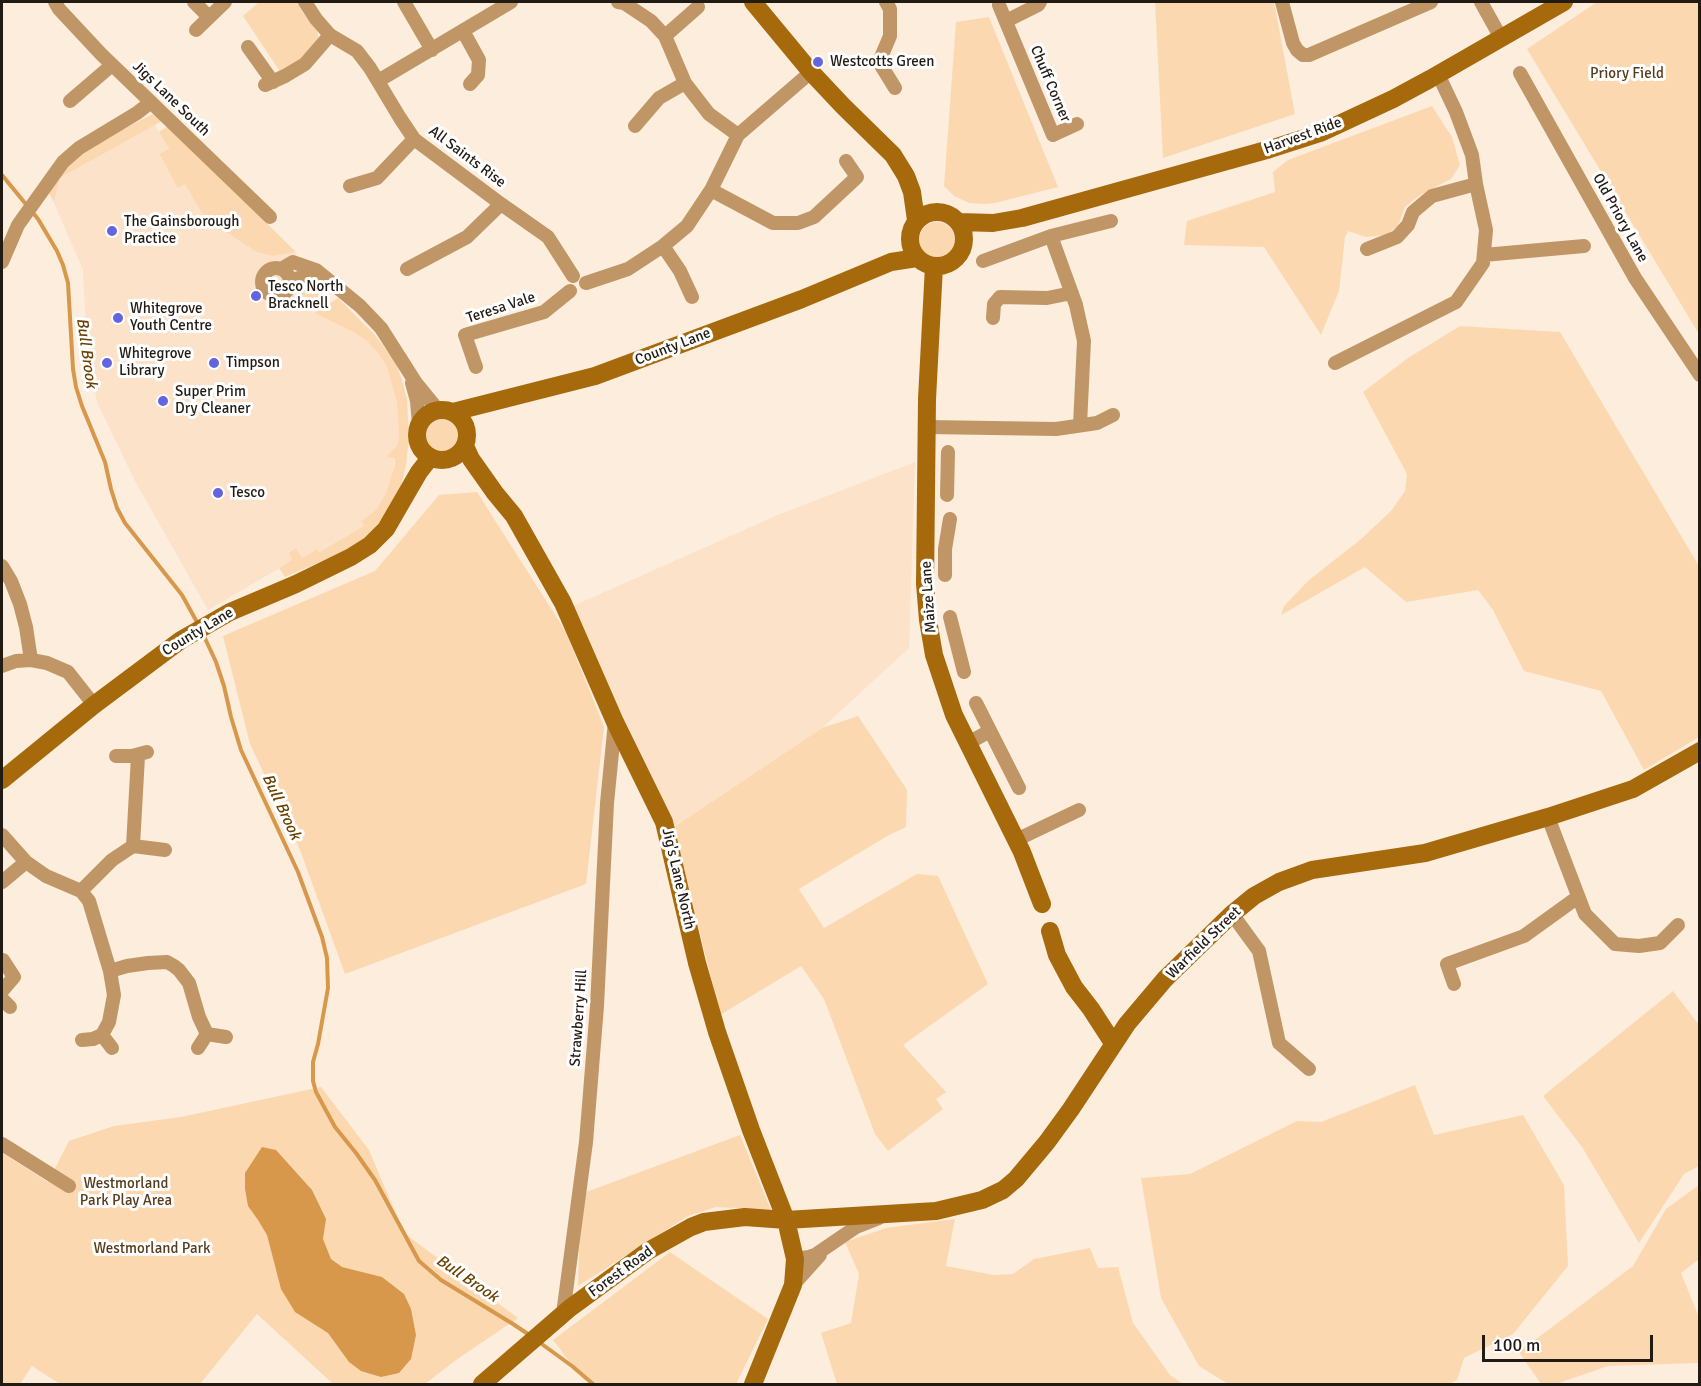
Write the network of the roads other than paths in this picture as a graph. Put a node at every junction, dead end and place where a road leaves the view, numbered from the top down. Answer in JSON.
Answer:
{"nodes":[{"id":1,"x":55,"y":2,"type":"edge"},
{"id":2,"x":194,"y":2,"type":"edge"},
{"id":3,"x":225,"y":2,"type":"edge"},
{"id":4,"x":304,"y":2,"type":"edge"},
{"id":5,"x":404,"y":2,"type":"edge"},
{"id":6,"x":511,"y":2,"type":"edge"},
{"id":7,"x":618,"y":2,"type":"edge"},
{"id":8,"x":753,"y":2,"type":"edge"},
{"id":9,"x":886,"y":2,"type":"edge"},
{"id":10,"x":1040,"y":2,"type":"edge"},
{"id":11,"x":1282,"y":2,"type":"edge"},
{"id":12,"x":1431,"y":2,"type":"edge"},
{"id":13,"x":1481,"y":2,"type":"edge"},
{"id":14,"x":1564,"y":2,"type":"edge"},
{"id":15,"x":999,"y":5,"type":"dead end"},
{"id":16,"x":698,"y":8,"type":"dead end"},
{"id":17,"x":209,"y":17,"type":"junction"},
{"id":18,"x":1005,"y":21,"type":"junction"},
{"id":19,"x":196,"y":30,"type":"dead end"},
{"id":20,"x":463,"y":31,"type":"junction"},
{"id":21,"x":330,"y":35,"type":"junction"},
{"id":22,"x":665,"y":36,"type":"junction"},
{"id":23,"x":1501,"y":38,"type":"junction"},
{"id":24,"x":248,"y":47,"type":"dead end"},
{"id":25,"x":432,"y":50,"type":"junction"},
{"id":26,"x":112,"y":65,"type":"junction"},
{"id":27,"x":811,"y":72,"type":"junction"},
{"id":28,"x":1520,"y":73,"type":"dead end"},
{"id":29,"x":1438,"y":74,"type":"junction"},
{"id":30,"x":378,"y":81,"type":"junction"},
{"id":31,"x":685,"y":83,"type":"junction"},
{"id":32,"x":470,"y":84,"type":"dead end"},
{"id":33,"x":895,"y":88,"type":"dead end"},
{"id":34,"x":70,"y":102,"type":"dead end"},
{"id":35,"x":151,"y":102,"type":"junction"},
{"id":36,"x":1077,"y":124,"type":"dead end"},
{"id":37,"x":635,"y":126,"type":"dead end"},
{"id":38,"x":738,"y":135,"type":"junction"},
{"id":39,"x":414,"y":139,"type":"junction"},
{"id":40,"x":846,"y":161,"type":"dead end"},
{"id":41,"x":906,"y":176,"type":"junction"},
{"id":42,"x":1476,"y":184,"type":"junction"},
{"id":43,"x":350,"y":186,"type":"dead end"},
{"id":44,"x":711,"y":190,"type":"junction"},
{"id":45,"x":501,"y":204,"type":"junction"},
{"id":46,"x":937,"y":211,"type":"junction"},
{"id":47,"x":270,"y":217,"type":"dead end"},
{"id":48,"x":1022,"y":218,"type":"junction"},
{"id":49,"x":1111,"y":221,"type":"dead end"},
{"id":50,"x":959,"y":222,"type":"junction"},
{"id":51,"x":913,"y":228,"type":"junction"},
{"id":52,"x":1051,"y":236,"type":"junction"},
{"id":53,"x":663,"y":246,"type":"junction"},
{"id":54,"x":1584,"y":246,"type":"dead end"},
{"id":55,"x":1367,"y":249,"type":"dead end"},
{"id":56,"x":962,"y":250,"type":"junction"},
{"id":57,"x":1484,"y":255,"type":"junction"},
{"id":58,"x":983,"y":261,"type":"dead end"},
{"id":59,"x":2,"y":262,"type":"edge"},
{"id":60,"x":926,"y":262,"type":"junction"},
{"id":61,"x":281,"y":268,"type":"junction"},
{"id":62,"x":407,"y":269,"type":"dead end"},
{"id":63,"x":327,"y":277,"type":"junction"},
{"id":64,"x":580,"y":279,"type":"junction"},
{"id":65,"x":846,"y":280,"type":"junction"},
{"id":66,"x":291,"y":281,"type":"junction"},
{"id":67,"x":1072,"y":293,"type":"junction"},
{"id":68,"x":692,"y":297,"type":"dead end"},
{"id":69,"x":993,"y":318,"type":"dead end"},
{"id":70,"x":1335,"y":363,"type":"dead end"},
{"id":71,"x":476,"y":367,"type":"dead end"},
{"id":72,"x":407,"y":369,"type":"junction"},
{"id":73,"x":1700,"y":375,"type":"edge"},
{"id":74,"x":496,"y":402,"type":"junction"},
{"id":75,"x":445,"y":411,"type":"junction"},
{"id":76,"x":1113,"y":414,"type":"dead end"},
{"id":77,"x":419,"y":425,"type":"junction"},
{"id":78,"x":1080,"y":425,"type":"junction"},
{"id":79,"x":927,"y":427,"type":"junction"},
{"id":80,"x":466,"y":439,"type":"junction"},
{"id":81,"x":948,"y":452,"type":"dead end"},
{"id":82,"x":432,"y":454,"type":"junction"},
{"id":83,"x":926,"y":476,"type":"junction"},
{"id":84,"x":946,"y":477,"type":"junction"},
{"id":85,"x":495,"y":493,"type":"junction"},
{"id":86,"x":948,"y":495,"type":"dead end"},
{"id":87,"x":950,"y":519,"type":"dead end"},
{"id":88,"x":925,"y":548,"type":"junction"},
{"id":89,"x":945,"y":549,"type":"junction"},
{"id":90,"x":2,"y":566,"type":"edge"},
{"id":91,"x":945,"y":575,"type":"dead end"},
{"id":92,"x":950,"y":617,"type":"dead end"},
{"id":93,"x":958,"y":649,"type":"junction"},
{"id":94,"x":934,"y":655,"type":"junction"},
{"id":95,"x":31,"y":660,"type":"junction"},
{"id":96,"x":2,"y":666,"type":"edge"},
{"id":97,"x":964,"y":672,"type":"dead end"},
{"id":98,"x":976,"y":703,"type":"dead end"},
{"id":99,"x":94,"y":705,"type":"junction"},
{"id":100,"x":615,"y":722,"type":"junction"},
{"id":101,"x":990,"y":731,"type":"junction"},
{"id":102,"x":968,"y":743,"type":"junction"},
{"id":103,"x":1700,"y":751,"type":"edge"},
{"id":104,"x":116,"y":756,"type":"dead end"},
{"id":105,"x":2,"y":780,"type":"edge"},
{"id":106,"x":1019,"y":788,"type":"dead end"},
{"id":107,"x":1079,"y":810,"type":"dead end"},
{"id":108,"x":1548,"y":817,"type":"junction"},
{"id":109,"x":2,"y":835,"type":"edge"},
{"id":110,"x":1016,"y":840,"type":"junction"},
{"id":111,"x":133,"y":846,"type":"junction"},
{"id":112,"x":165,"y":850,"type":"dead end"},
{"id":113,"x":26,"y":862,"type":"junction"},
{"id":114,"x":2,"y":882,"type":"edge"},
{"id":115,"x":81,"y":891,"type":"junction"},
{"id":116,"x":1578,"y":897,"type":"junction"},
{"id":117,"x":1042,"y":904,"type":"dead end"},
{"id":118,"x":1232,"y":914,"type":"junction"},
{"id":119,"x":1678,"y":925,"type":"dead end"},
{"id":120,"x":1050,"y":931,"type":"dead end"},
{"id":121,"x":3,"y":960,"type":"edge"},
{"id":122,"x":110,"y":971,"type":"junction"},
{"id":123,"x":1454,"y":984,"type":"dead end"},
{"id":124,"x":2,"y":991,"type":"edge"},
{"id":125,"x":207,"y":1034,"type":"junction"},
{"id":126,"x":102,"y":1035,"type":"junction"},
{"id":127,"x":226,"y":1037,"type":"dead end"},
{"id":128,"x":82,"y":1040,"type":"dead end"},
{"id":129,"x":1113,"y":1043,"type":"junction"},
{"id":130,"x":112,"y":1048,"type":"dead end"},
{"id":131,"x":198,"y":1048,"type":"dead end"},
{"id":132,"x":1309,"y":1069,"type":"dead end"},
{"id":133,"x":2,"y":1144,"type":"edge"},
{"id":134,"x":69,"y":1186,"type":"dead end"},
{"id":135,"x":893,"y":1214,"type":"junction"},
{"id":136,"x":786,"y":1220,"type":"junction"},
{"id":137,"x":828,"y":1247,"type":"junction"},
{"id":138,"x":795,"y":1259,"type":"junction"},
{"id":139,"x":794,"y":1285,"type":"junction"},
{"id":140,"x":563,"y":1314,"type":"junction"},
{"id":141,"x":482,"y":1384,"type":"edge"},
{"id":142,"x":753,"y":1384,"type":"edge"}],
"edges":[{"from":1,"to":26,"type":"street","name":"Jigs Lane South"},
{"from":2,"to":17,"type":"street"},
{"from":3,"to":17,"type":"street"},
{"from":4,"to":21,"type":"street","name":"All Saints Rise"},
{"from":5,"to":25,"type":"street"},
{"from":6,"to":20,"type":"street"},
{"from":7,"to":22,"type":"street"},
{"from":8,"to":27,"type":"street"},
{"from":9,"to":33,"type":"street"},
{"from":10,"to":18,"type":"street"},
{"from":11,"to":12,"type":"street"},
{"from":13,"to":23,"type":"street"},
{"from":14,"to":23,"type":"street","name":"Harvest Ride"},
{"from":15,"to":18,"type":"street"},
{"from":16,"to":22,"type":"street"},
{"from":17,"to":19,"type":"street"},
{"from":18,"to":36,"type":"street","name":"Chuff Corner"},
{"from":20,"to":25,"type":"street"},
{"from":20,"to":32,"type":"street"},
{"from":21,"to":24,"type":"street"},
{"from":21,"to":30,"type":"street","name":"All Saints Rise"},
{"from":22,"to":31,"type":"street"},
{"from":23,"to":29,"type":"street","name":"Harvest Ride"},
{"from":25,"to":30,"type":"street"},
{"from":26,"to":34,"type":"street"},
{"from":26,"to":35,"type":"street","name":"Jigs Lane South"},
{"from":27,"to":38,"type":"street"},
{"from":27,"to":41,"type":"street"},
{"from":28,"to":73,"type":"street","name":"Old Priory Lane"},
{"from":29,"to":42,"type":"street"},
{"from":29,"to":48,"type":"street","name":"Harvest Ride"},
{"from":30,"to":39,"type":"street","name":"All Saints Rise"},
{"from":31,"to":37,"type":"street"},
{"from":31,"to":38,"type":"street"},
{"from":35,"to":47,"type":"street","name":"Jigs Lane South"},
{"from":35,"to":59,"type":"street"},
{"from":38,"to":44,"type":"street"},
{"from":39,"to":43,"type":"street"},
{"from":39,"to":45,"type":"street","name":"All Saints Rise"},
{"from":40,"to":44,"type":"street"},
{"from":41,"to":46,"type":"street"},
{"from":41,"to":51,"type":"street"},
{"from":42,"to":55,"type":"street"},
{"from":42,"to":57,"type":"street"},
{"from":44,"to":53,"type":"street"},
{"from":45,"to":62,"type":"street"},
{"from":45,"to":64,"type":"street","name":"All Saints Rise"},
{"from":46,"to":50,"type":"street"},
{"from":46,"to":51,"type":"street"},
{"from":48,"to":50,"type":"street","name":"Harvest Ride"},
{"from":48,"to":56,"type":"street","name":"Harvest Ride"},
{"from":49,"to":52,"type":"street"},
{"from":50,"to":56,"type":"street"},
{"from":51,"to":60,"type":"street"},
{"from":51,"to":65,"type":"street","name":"County Lane"},
{"from":52,"to":58,"type":"street"},
{"from":52,"to":67,"type":"street"},
{"from":53,"to":64,"type":"street"},
{"from":53,"to":68,"type":"street"},
{"from":54,"to":57,"type":"street"},
{"from":56,"to":60,"type":"street"},
{"from":57,"to":70,"type":"street"},
{"from":60,"to":65,"type":"street","name":"County Lane"},
{"from":60,"to":79,"type":"street","name":"Maize Lane"},
{"from":61,"to":63,"type":"street"},
{"from":61,"to":66,"type":"street"},
{"from":61,"to":66,"type":"street"},
{"from":63,"to":66,"type":"street"},
{"from":63,"to":72,"type":"street"},
{"from":64,"to":71,"type":"street","name":"Teresa Vale"},
{"from":65,"to":74,"type":"street","name":"County Lane"},
{"from":67,"to":69,"type":"street"},
{"from":67,"to":78,"type":"street"},
{"from":72,"to":75,"type":"street"},
{"from":72,"to":77,"type":"street"},
{"from":74,"to":75,"type":"street","name":"County Lane"},
{"from":74,"to":80,"type":"street"},
{"from":75,"to":77,"type":"street"},
{"from":75,"to":80,"type":"street"},
{"from":76,"to":78,"type":"street"},
{"from":77,"to":82,"type":"street"},
{"from":78,"to":79,"type":"street"},
{"from":79,"to":83,"type":"street","name":"Maize Lane"},
{"from":80,"to":82,"type":"street"},
{"from":80,"to":85,"type":"street","name":"Jig's Lane North"},
{"from":81,"to":84,"type":"street"},
{"from":82,"to":85,"type":"street","name":"Jig's Lane North"},
{"from":82,"to":99,"type":"street","name":"County Lane"},
{"from":83,"to":84,"type":"street"},
{"from":83,"to":88,"type":"street","name":"Maize Lane"},
{"from":84,"to":86,"type":"street"},
{"from":85,"to":100,"type":"street","name":"Jig's Lane North"},
{"from":87,"to":89,"type":"street"},
{"from":88,"to":89,"type":"street"},
{"from":88,"to":94,"type":"street","name":"Maize Lane"},
{"from":89,"to":91,"type":"street"},
{"from":90,"to":95,"type":"street"},
{"from":92,"to":93,"type":"street"},
{"from":93,"to":94,"type":"street"},
{"from":93,"to":97,"type":"street"},
{"from":94,"to":102,"type":"street","name":"Maize Lane"},
{"from":95,"to":96,"type":"street"},
{"from":95,"to":99,"type":"street"},
{"from":98,"to":101,"type":"street"},
{"from":99,"to":105,"type":"street","name":"County Lane"},
{"from":100,"to":136,"type":"street","name":"Jig's Lane North"},
{"from":100,"to":140,"type":"street","name":"Strawberry Hill"},
{"from":101,"to":102,"type":"street"},
{"from":101,"to":106,"type":"street"},
{"from":102,"to":110,"type":"street","name":"Maize Lane"},
{"from":103,"to":108,"type":"street","name":"Warfield Street"},
{"from":104,"to":111,"type":"street"},
{"from":107,"to":110,"type":"street"},
{"from":108,"to":116,"type":"street"},
{"from":108,"to":118,"type":"street","name":"Warfield Street"},
{"from":109,"to":113,"type":"street"},
{"from":110,"to":117,"type":"street","name":"Maize Lane"},
{"from":111,"to":112,"type":"street"},
{"from":111,"to":115,"type":"street"},
{"from":113,"to":114,"type":"street"},
{"from":113,"to":115,"type":"street"},
{"from":115,"to":122,"type":"street"},
{"from":116,"to":119,"type":"street"},
{"from":116,"to":123,"type":"street"},
{"from":118,"to":129,"type":"street","name":"Warfield Street"},
{"from":118,"to":132,"type":"street"},
{"from":120,"to":129,"type":"street"},
{"from":121,"to":124,"type":"street"},
{"from":122,"to":125,"type":"street"},
{"from":122,"to":126,"type":"street"},
{"from":125,"to":127,"type":"street"},
{"from":125,"to":131,"type":"street"},
{"from":126,"to":128,"type":"street"},
{"from":126,"to":130,"type":"street"},
{"from":129,"to":135,"type":"street","name":"Warfield Street"},
{"from":133,"to":134,"type":"street"},
{"from":135,"to":136,"type":"street","name":"Warfield Street"},
{"from":135,"to":137,"type":"street"},
{"from":136,"to":138,"type":"street","name":"Jig's Lane North"},
{"from":136,"to":140,"type":"street","name":"Forest Road"},
{"from":137,"to":138,"type":"street"},
{"from":137,"to":139,"type":"street"},
{"from":138,"to":139,"type":"street","name":"Jig's Lane North"},
{"from":139,"to":142,"type":"street"},
{"from":140,"to":141,"type":"street","name":"Forest Road"}]}
